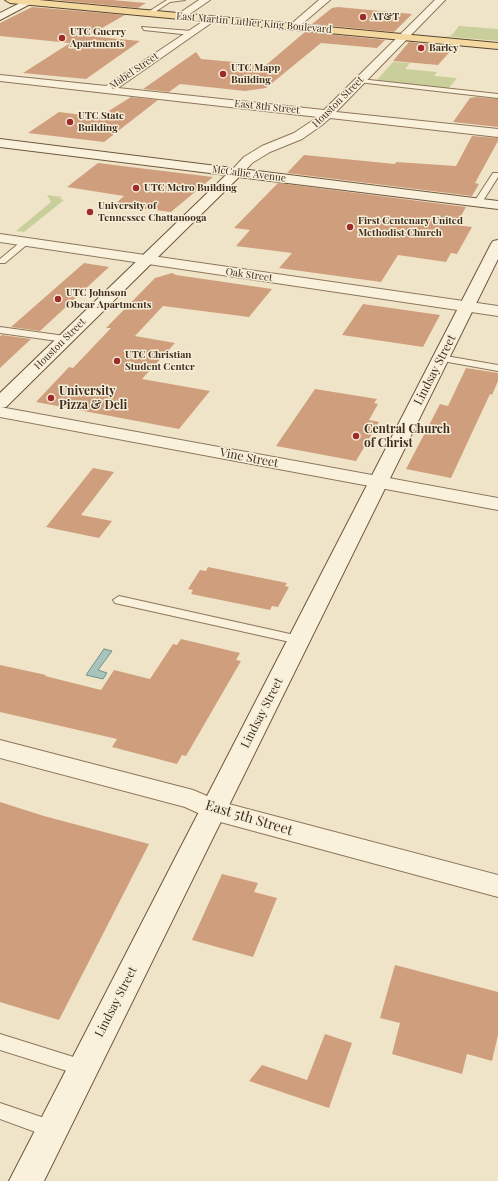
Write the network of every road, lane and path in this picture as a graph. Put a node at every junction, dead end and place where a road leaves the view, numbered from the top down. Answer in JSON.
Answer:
{"nodes":[{"id":1,"x":10,"y":0,"type":"edge"},
{"id":2,"x":183,"y":0,"type":"edge"},
{"id":3,"x":205,"y":0,"type":"edge"},
{"id":4,"x":325,"y":0,"type":"edge"},
{"id":5,"x":440,"y":0,"type":"edge"},
{"id":6,"x":31,"y":1,"type":"edge"},
{"id":7,"x":150,"y":13,"type":"junction"},
{"id":8,"x":182,"y":16,"type":"junction"},
{"id":9,"x":0,"y":17,"type":"edge"},
{"id":10,"x":211,"y":19,"type":"junction"},
{"id":11,"x":293,"y":27,"type":"junction"},
{"id":12,"x":144,"y":28,"type":"dead end"},
{"id":13,"x":191,"y":33,"type":"junction"},
{"id":14,"x":403,"y":37,"type":"junction"},
{"id":15,"x":498,"y":46,"type":"edge"},
{"id":16,"x":0,"y":78,"type":"edge"},
{"id":17,"x":360,"y":81,"type":"junction"},
{"id":18,"x":108,"y":90,"type":"junction"},
{"id":19,"x":498,"y":96,"type":"edge"},
{"id":20,"x":328,"y":113,"type":"junction"},
{"id":21,"x":498,"y":133,"type":"edge"},
{"id":22,"x":0,"y":143,"type":"edge"},
{"id":23,"x":236,"y":172,"type":"junction"},
{"id":24,"x":498,"y":175,"type":"edge"},
{"id":25,"x":478,"y":202,"type":"junction"},
{"id":26,"x":498,"y":205,"type":"edge"},
{"id":27,"x":0,"y":238,"type":"edge"},
{"id":28,"x":26,"y":242,"type":"junction"},
{"id":29,"x":498,"y":244,"type":"edge"},
{"id":30,"x":146,"y":260,"type":"junction"},
{"id":31,"x":2,"y":261,"type":"dead end"},
{"id":32,"x":467,"y":306,"type":"junction"},
{"id":33,"x":498,"y":311,"type":"edge"},
{"id":34,"x":0,"y":330,"type":"edge"},
{"id":35,"x":65,"y":339,"type":"junction"},
{"id":36,"x":440,"y":358,"type":"junction"},
{"id":37,"x":498,"y":368,"type":"edge"},
{"id":38,"x":0,"y":403,"type":"edge"},
{"id":39,"x":0,"y":412,"type":"edge"},
{"id":40,"x":379,"y":482,"type":"junction"},
{"id":41,"x":498,"y":504,"type":"edge"},
{"id":42,"x":119,"y":600,"type":"dead end"},
{"id":43,"x":299,"y":640,"type":"junction"},
{"id":44,"x":0,"y":749,"type":"edge"},
{"id":45,"x":213,"y":810,"type":"junction"},
{"id":46,"x":498,"y":886,"type":"edge"},
{"id":47,"x":0,"y":1042,"type":"edge"},
{"id":48,"x":83,"y":1068,"type":"junction"},
{"id":49,"x":0,"y":1111,"type":"edge"},
{"id":50,"x":52,"y":1129,"type":"junction"},
{"id":51,"x":26,"y":1181,"type":"edge"}],
"edges":[{"from":1,"to":6,"type":"main road","name":"East Martin Luther King Boulevard"},
{"from":2,"to":7,"type":"lane"},
{"from":3,"to":8,"type":"street"},
{"from":4,"to":11,"type":"street"},
{"from":5,"to":14,"type":"street","name":"Houston Street"},
{"from":6,"to":7,"type":"main road","name":"East Martin Luther King Boulevard"},
{"from":6,"to":9,"type":"street"},
{"from":7,"to":8,"type":"main road","name":"East Martin Luther King Boulevard"},
{"from":8,"to":10,"type":"main road","name":"East Martin Luther King Boulevard"},
{"from":10,"to":11,"type":"main road","name":"East Martin Luther King Boulevard"},
{"from":10,"to":13,"type":"street","name":"Mabel Street"},
{"from":11,"to":14,"type":"main road","name":"East Martin Luther King Boulevard"},
{"from":12,"to":13,"type":"lane"},
{"from":13,"to":18,"type":"street","name":"Mabel Street"},
{"from":14,"to":15,"type":"main road","name":"East Martin Luther King Boulevard"},
{"from":14,"to":17,"type":"street","name":"Houston Street"},
{"from":16,"to":18,"type":"street","name":"Mabel Street"},
{"from":17,"to":19,"type":"lane"},
{"from":17,"to":20,"type":"street","name":"Houston Street"},
{"from":18,"to":20,"type":"street","name":"East 8th Street"},
{"from":20,"to":21,"type":"street","name":"East 8th Street"},
{"from":20,"to":23,"type":"street","name":"Houston Street"},
{"from":22,"to":23,"type":"street","name":"McCallie Avenue"},
{"from":23,"to":25,"type":"street","name":"McCallie Avenue"},
{"from":23,"to":30,"type":"street","name":"Houston Street"},
{"from":24,"to":25,"type":"lane"},
{"from":25,"to":26,"type":"street","name":"McCallie Avenue"},
{"from":27,"to":28,"type":"street","name":"Oak Street"},
{"from":28,"to":30,"type":"street","name":"Oak Street"},
{"from":28,"to":31,"type":"lane"},
{"from":29,"to":32,"type":"street","name":"Lindsay Street"},
{"from":30,"to":32,"type":"street","name":"Oak Street"},
{"from":30,"to":35,"type":"street","name":"Houston Street"},
{"from":32,"to":33,"type":"street","name":"Oak Street"},
{"from":32,"to":36,"type":"street","name":"Lindsay Street"},
{"from":34,"to":35,"type":"lane"},
{"from":35,"to":38,"type":"street","name":"Houston Street"},
{"from":36,"to":37,"type":"lane"},
{"from":36,"to":40,"type":"street","name":"Lindsay Street"},
{"from":39,"to":40,"type":"street","name":"Vine Street"},
{"from":40,"to":41,"type":"street","name":"Vine Street"},
{"from":40,"to":43,"type":"street","name":"Lindsay Street"},
{"from":42,"to":43,"type":"lane"},
{"from":43,"to":45,"type":"street","name":"Lindsay Street"},
{"from":44,"to":45,"type":"street","name":"East 5th Street"},
{"from":45,"to":46,"type":"street","name":"East 5th Street"},
{"from":45,"to":48,"type":"street","name":"Lindsay Street"},
{"from":47,"to":48,"type":"lane"},
{"from":48,"to":50,"type":"street","name":"Lindsay Street"},
{"from":49,"to":50,"type":"lane"},
{"from":50,"to":51,"type":"street","name":"Lindsay Street"}]}
